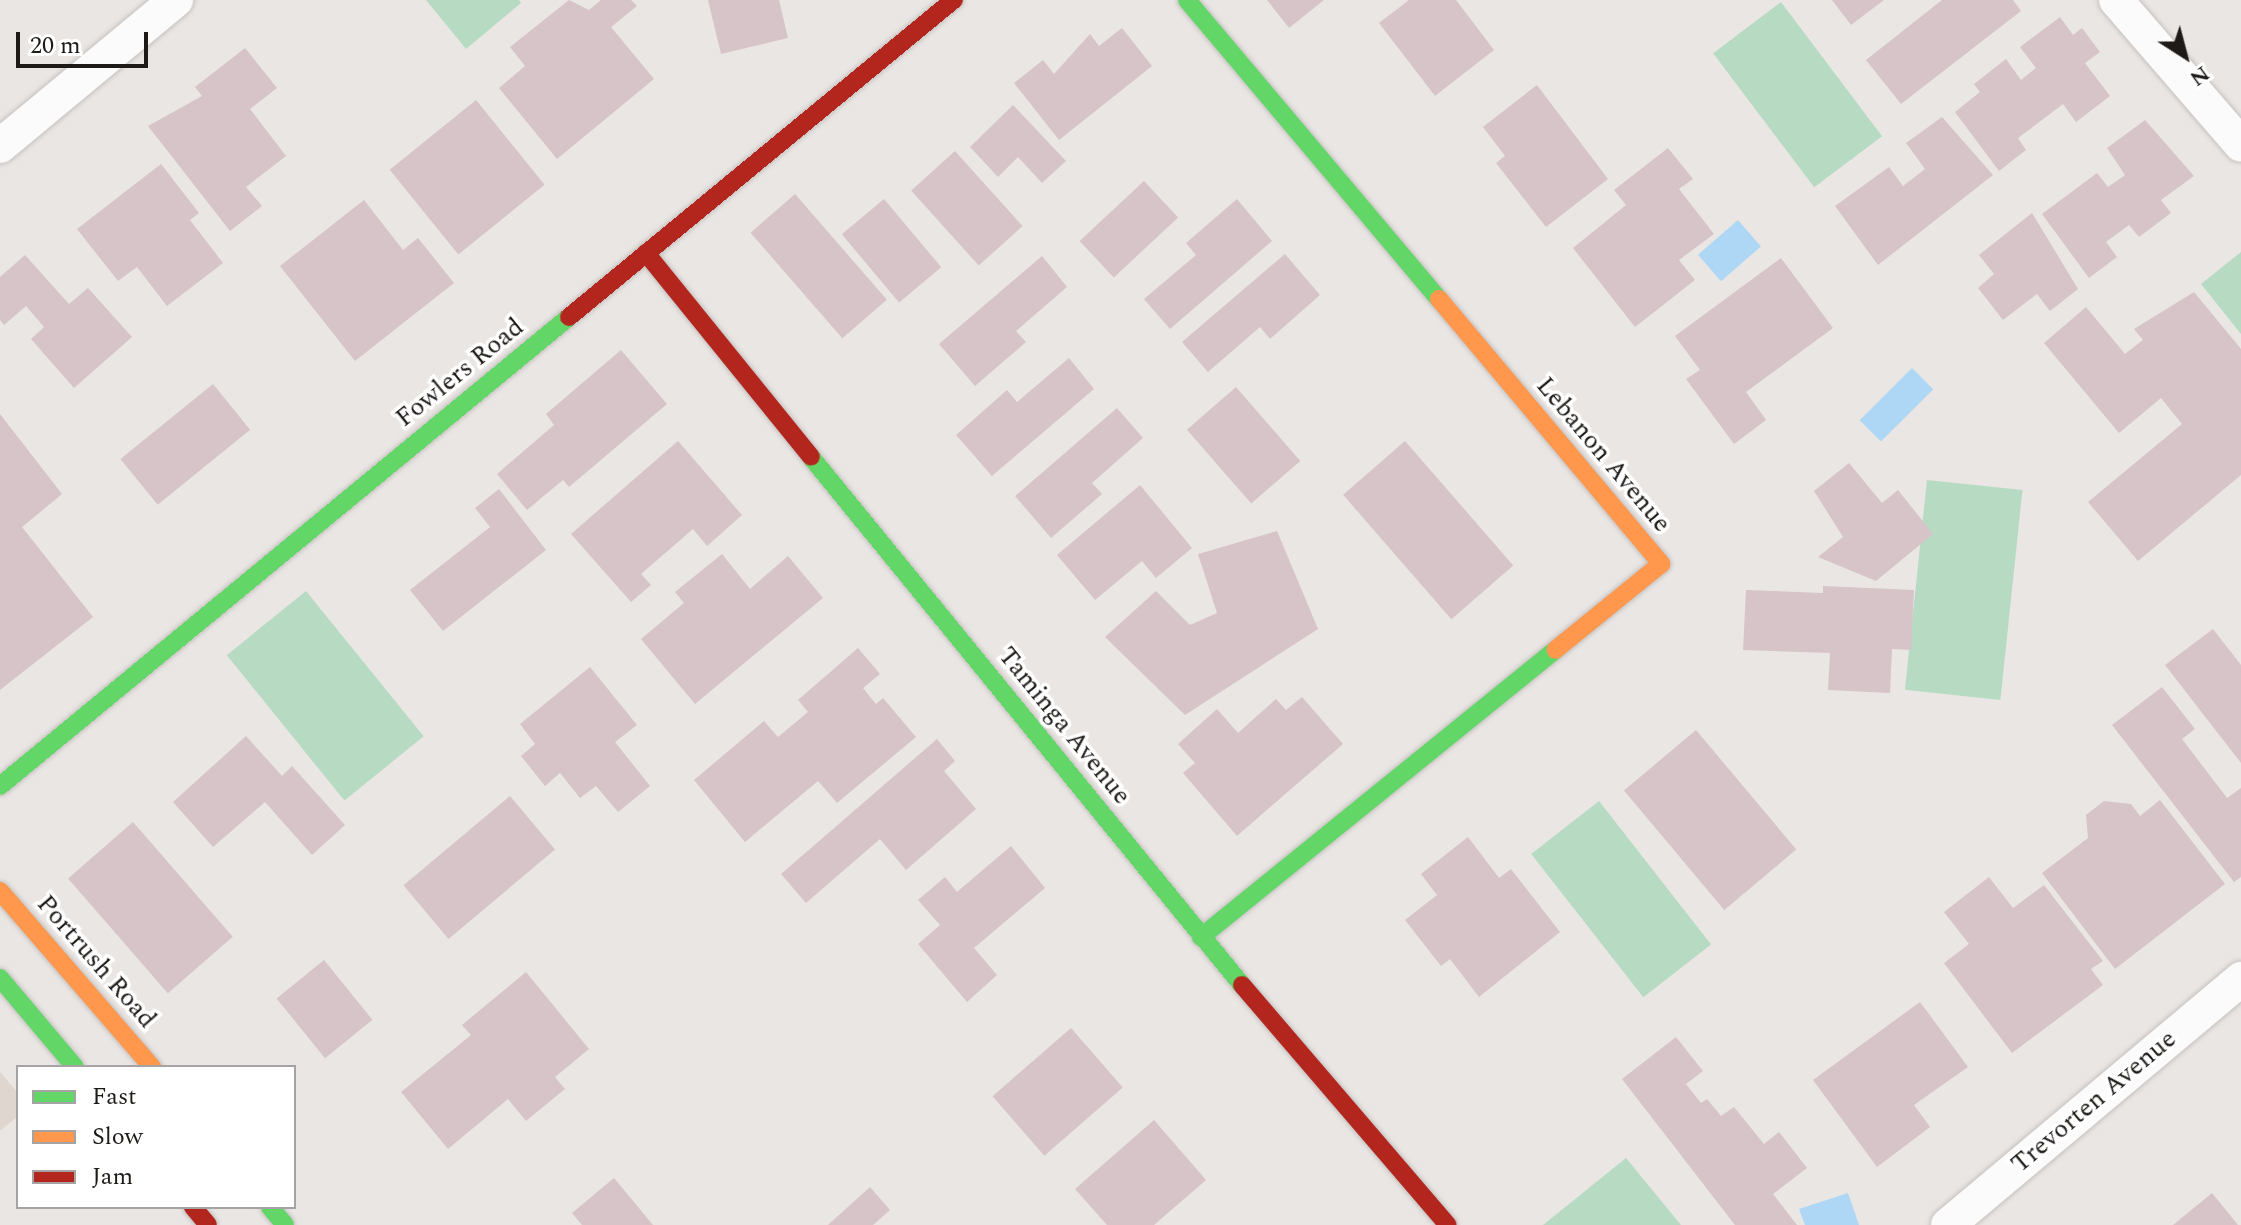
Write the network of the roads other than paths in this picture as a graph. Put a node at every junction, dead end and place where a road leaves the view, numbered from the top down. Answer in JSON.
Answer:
{"nodes":[{"id":1,"x":176,"y":0,"type":"edge"},
{"id":2,"x":954,"y":0,"type":"edge"},
{"id":3,"x":1187,"y":0,"type":"edge"},
{"id":4,"x":2125,"y":3,"type":"edge"},
{"id":5,"x":2241,"y":145,"type":"edge"},
{"id":6,"x":0,"y":146,"type":"edge"},
{"id":7,"x":646,"y":253,"type":"junction"},
{"id":8,"x":0,"y":786,"type":"edge"},
{"id":9,"x":0,"y":891,"type":"edge"},
{"id":10,"x":1201,"y":937,"type":"junction"},
{"id":11,"x":0,"y":978,"type":"edge"},
{"id":12,"x":2241,"y":979,"type":"edge"},
{"id":13,"x":73,"y":1065,"type":"edge"},
{"id":14,"x":150,"y":1065,"type":"edge"},
{"id":15,"x":195,"y":1209,"type":"edge"},
{"id":16,"x":272,"y":1209,"type":"edge"},
{"id":17,"x":208,"y":1225,"type":"edge"},
{"id":18,"x":285,"y":1225,"type":"edge"},
{"id":19,"x":1448,"y":1225,"type":"edge"},
{"id":20,"x":1948,"y":1225,"type":"edge"}],
"edges":[{"from":1,"to":6,"type":"street"},
{"from":2,"to":7,"type":"main road","name":"Fowlers Road"},
{"from":3,"to":10,"type":"main road","name":"Lebanon Avenue"},
{"from":4,"to":5,"type":"street"},
{"from":7,"to":8,"type":"main road","name":"Fowlers Road"},
{"from":7,"to":10,"type":"main road","name":"Taminga Avenue"},
{"from":9,"to":14,"type":"main road","name":"Portrush Road"},
{"from":10,"to":19,"type":"main road","name":"Taminga Avenue"},
{"from":11,"to":13,"type":"main road"},
{"from":12,"to":20,"type":"street","name":"Trevorten Avenue"},
{"from":15,"to":17,"type":"main road"},
{"from":16,"to":18,"type":"main road"}]}
